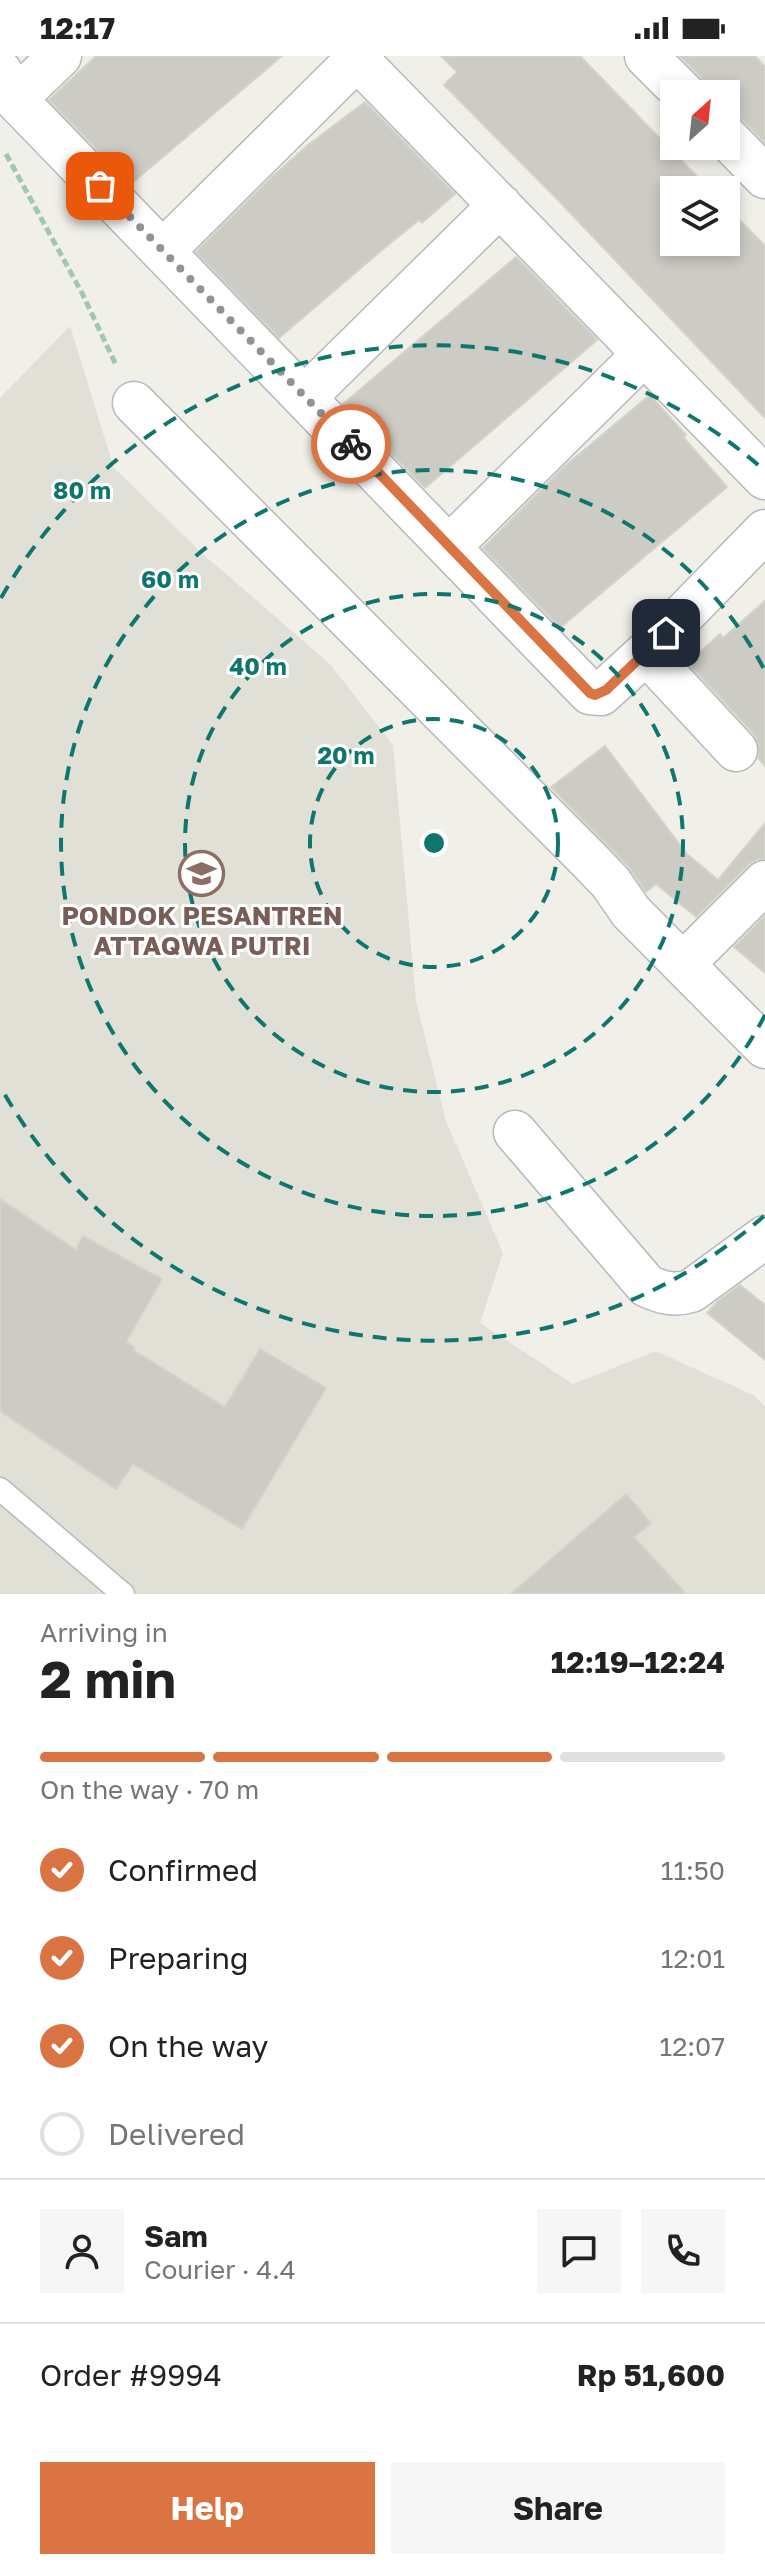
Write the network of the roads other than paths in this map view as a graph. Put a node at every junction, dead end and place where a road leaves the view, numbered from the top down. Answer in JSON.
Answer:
{"nodes":[{"id":1,"x":60,"y":56,"type":"edge"},
{"id":2,"x":646,"y":56,"type":"edge"},
{"id":3,"x":357,"y":57,"type":"edge"},
{"id":4,"x":670,"y":80,"type":"edge"},
{"id":5,"x":8,"y":85,"type":"edge"},
{"id":6,"x":740,"y":151,"type":"edge"},
{"id":7,"x":765,"y":177,"type":"edge"},
{"id":8,"x":500,"y":205,"type":"junction"},
{"id":9,"x":163,"y":251,"type":"junction"},
{"id":10,"x":644,"y":354,"type":"junction"},
{"id":11,"x":305,"y":397,"type":"junction"},
{"id":12,"x":134,"y":403,"type":"road end"},
{"id":13,"x":765,"y":478,"type":"edge"},
{"id":14,"x":765,"y":531,"type":"edge"},
{"id":15,"x":450,"y":546,"type":"junction"},
{"id":16,"x":646,"y":653,"type":"junction"},
{"id":17,"x":736,"y":750,"type":"dead end"},
{"id":18,"x":765,"y":882,"type":"edge"},
{"id":19,"x":683,"y":964,"type":"junction"},
{"id":20,"x":765,"y":1047,"type":"edge"},
{"id":21,"x":515,"y":1132,"type":"dead end"},
{"id":22,"x":765,"y":1237,"type":"edge"},
{"id":23,"x":0,"y":1489,"type":"edge"},
{"id":24,"x":123,"y":1594,"type":"edge"}],
"edges":[{"from":1,"to":5,"type":"street"},
{"from":2,"to":4,"type":"street"},
{"from":3,"to":8,"type":"street"},
{"from":3,"to":9,"type":"street"},
{"from":5,"to":9,"type":"street"},
{"from":6,"to":7,"type":"street"},
{"from":8,"to":10,"type":"street"},
{"from":8,"to":11,"type":"street"},
{"from":9,"to":11,"type":"street"},
{"from":10,"to":13,"type":"street"},
{"from":10,"to":15,"type":"street"},
{"from":11,"to":15,"type":"street"},
{"from":12,"to":19,"type":"street"},
{"from":14,"to":16,"type":"street"},
{"from":15,"to":16,"type":"street"},
{"from":16,"to":17,"type":"street"},
{"from":18,"to":19,"type":"street"},
{"from":19,"to":20,"type":"street"},
{"from":21,"to":22,"type":"street"},
{"from":23,"to":24,"type":"lane"}]}
